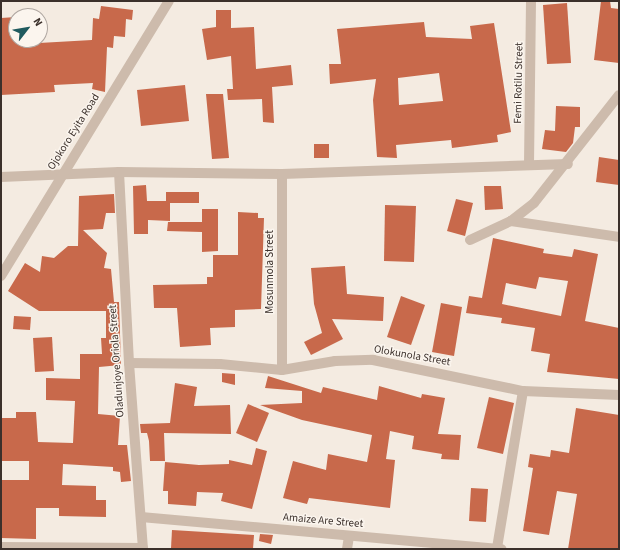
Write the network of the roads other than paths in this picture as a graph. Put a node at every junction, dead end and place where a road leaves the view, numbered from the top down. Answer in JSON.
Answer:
{"nodes":[{"id":1,"x":169,"y":1,"type":"edge"},
{"id":2,"x":531,"y":1,"type":"edge"},
{"id":3,"x":619,"y":95,"type":"edge"},
{"id":4,"x":568,"y":164,"type":"junction"},
{"id":5,"x":529,"y":165,"type":"junction"},
{"id":6,"x":119,"y":172,"type":"junction"},
{"id":7,"x":282,"y":174,"type":"junction"},
{"id":8,"x":60,"y":176,"type":"junction"},
{"id":9,"x":1,"y":178,"type":"edge"},
{"id":10,"x":511,"y":221,"type":"junction"},
{"id":11,"x":619,"y":237,"type":"edge"},
{"id":12,"x":470,"y":240,"type":"dead end"},
{"id":13,"x":1,"y":276,"type":"edge"},
{"id":14,"x":128,"y":363,"type":"junction"},
{"id":15,"x":282,"y":370,"type":"junction"},
{"id":16,"x":523,"y":392,"type":"junction"},
{"id":17,"x":619,"y":395,"type":"edge"},
{"id":18,"x":141,"y":517,"type":"junction"},
{"id":19,"x":349,"y":536,"type":"junction"},
{"id":20,"x":1,"y":547,"type":"edge"},
{"id":21,"x":143,"y":549,"type":"edge"},
{"id":22,"x":347,"y":549,"type":"edge"},
{"id":23,"x":500,"y":549,"type":"edge"}],
"edges":[{"from":1,"to":8,"type":"street","name":"Ojokoro Eyita Road"},
{"from":2,"to":5,"type":"street","name":"Femi Rotilu Street"},
{"from":3,"to":4,"type":"street"},
{"from":4,"to":5,"type":"street"},
{"from":4,"to":10,"type":"street"},
{"from":5,"to":7,"type":"street"},
{"from":6,"to":7,"type":"street"},
{"from":6,"to":8,"type":"street"},
{"from":6,"to":14,"type":"street","name":"Oladunjoye Oriola Street"},
{"from":7,"to":15,"type":"street","name":"Mosunmola Street"},
{"from":8,"to":9,"type":"street"},
{"from":8,"to":13,"type":"street","name":"Ojokoro Eyita Road"},
{"from":10,"to":11,"type":"street"},
{"from":10,"to":12,"type":"street"},
{"from":14,"to":15,"type":"street","name":"Olokunola Street"},
{"from":14,"to":18,"type":"street","name":"Oladunjoye Oriola Street"},
{"from":15,"to":16,"type":"street","name":"Olokunola Street"},
{"from":16,"to":17,"type":"street","name":"Olokunola Street"},
{"from":16,"to":23,"type":"street"},
{"from":18,"to":19,"type":"street","name":"Amaize Are Street"},
{"from":18,"to":21,"type":"street","name":"Oladunjoye Oriola Street"},
{"from":19,"to":22,"type":"street"},
{"from":19,"to":23,"type":"street","name":"Amaize Are Street"},
{"from":20,"to":21,"type":"street"}]}
